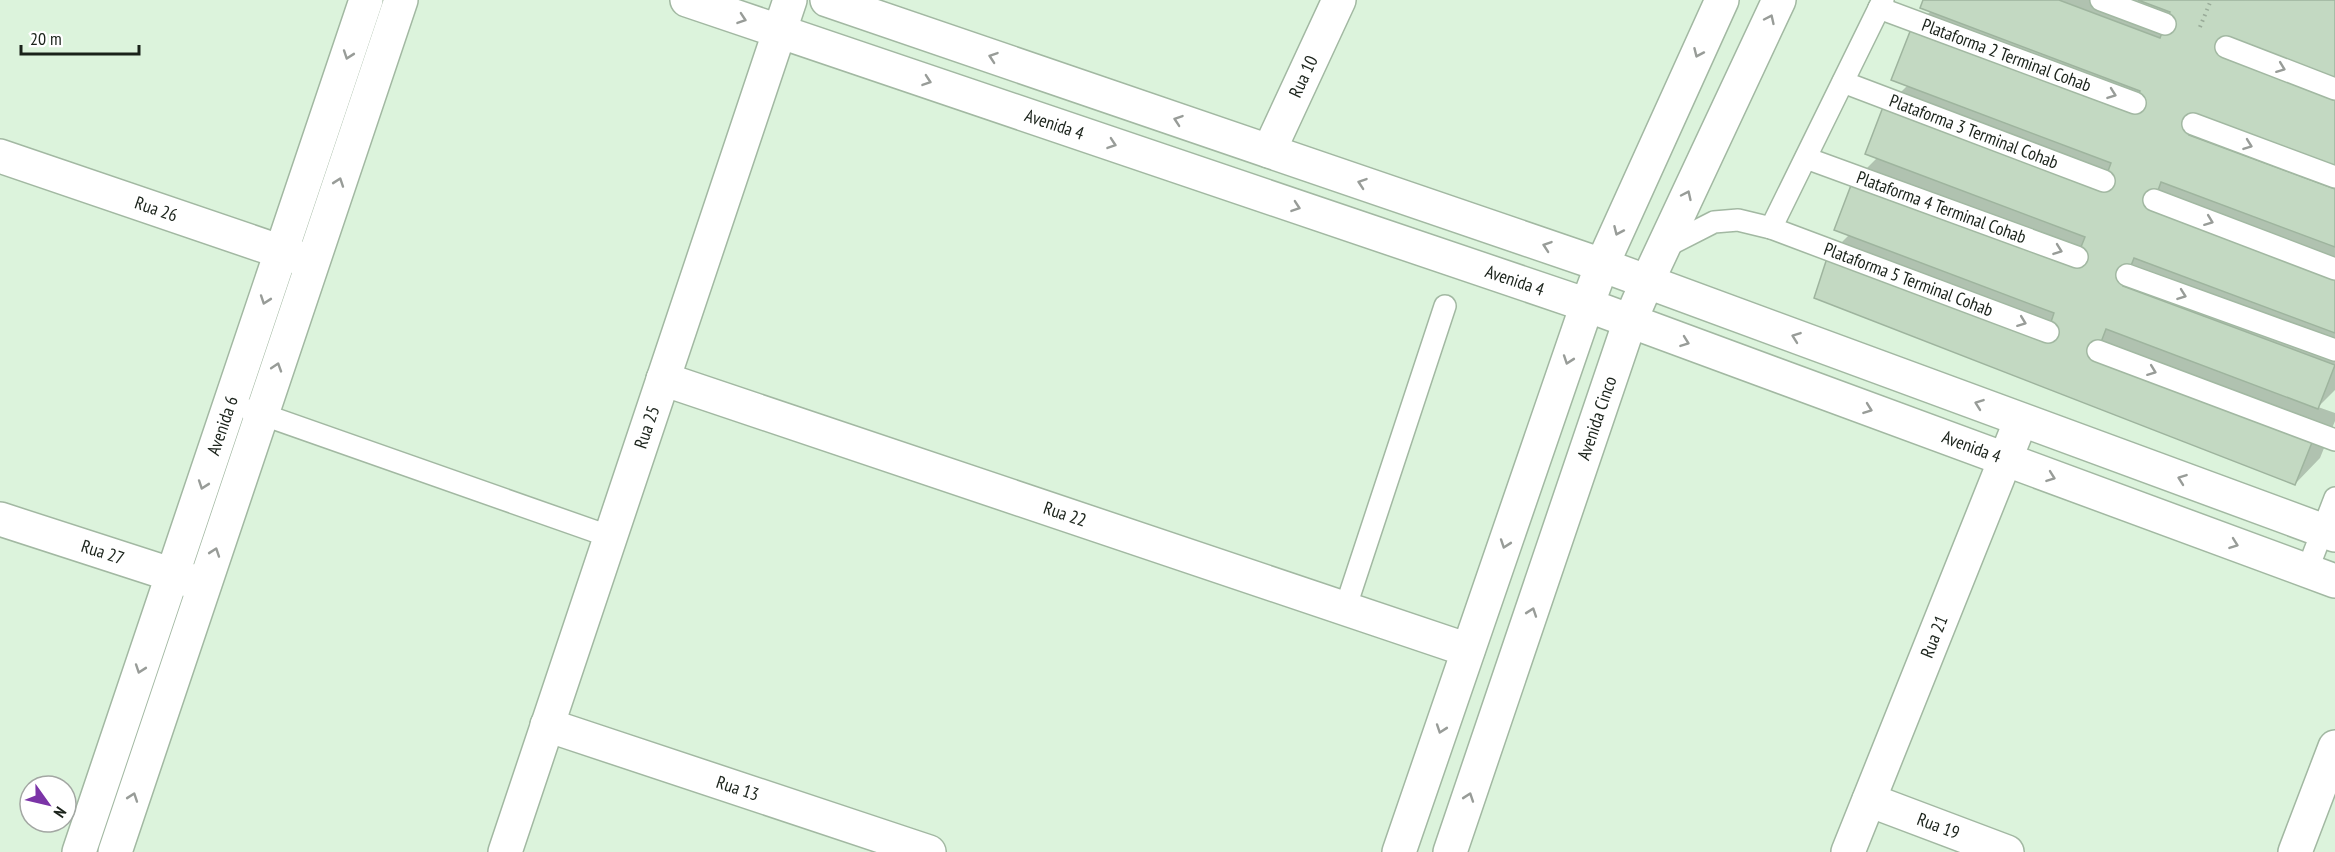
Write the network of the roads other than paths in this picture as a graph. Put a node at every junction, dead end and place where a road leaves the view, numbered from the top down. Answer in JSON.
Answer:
{"nodes":[{"id":1,"x":366,"y":0,"type":"edge"},
{"id":2,"x":401,"y":0,"type":"edge"},
{"id":3,"x":687,"y":0,"type":"edge"},
{"id":4,"x":790,"y":0,"type":"edge"},
{"id":5,"x":827,"y":0,"type":"edge"},
{"id":6,"x":878,"y":0,"type":"edge"},
{"id":7,"x":1339,"y":0,"type":"edge"},
{"id":8,"x":1722,"y":0,"type":"edge"},
{"id":9,"x":1779,"y":0,"type":"edge"},
{"id":10,"x":2101,"y":0,"type":"edge"},
{"id":11,"x":1881,"y":4,"type":"edge"},
{"id":12,"x":2165,"y":24,"type":"dead end"},
{"id":13,"x":780,"y":32,"type":"junction"},
{"id":14,"x":925,"y":34,"type":"junction"},
{"id":15,"x":2226,"y":47,"type":"dead end"},
{"id":16,"x":1843,"y":82,"type":"junction"},
{"id":17,"x":2335,"y":88,"type":"edge"},
{"id":18,"x":2135,"y":103,"type":"dead end"},
{"id":19,"x":2193,"y":124,"type":"dead end"},
{"id":20,"x":1269,"y":151,"type":"junction"},
{"id":21,"x":0,"y":156,"type":"edge"},
{"id":22,"x":1806,"y":158,"type":"junction"},
{"id":23,"x":2335,"y":177,"type":"edge"},
{"id":24,"x":2104,"y":181,"type":"dead end"},
{"id":25,"x":2154,"y":200,"type":"dead end"},
{"id":26,"x":1771,"y":228,"type":"junction"},
{"id":27,"x":1662,"y":248,"type":"junction"},
{"id":28,"x":281,"y":253,"type":"junction"},
{"id":29,"x":2078,"y":257,"type":"dead end"},
{"id":30,"x":312,"y":262,"type":"junction"},
{"id":31,"x":1602,"y":265,"type":"junction"},
{"id":32,"x":2335,"y":269,"type":"edge"},
{"id":33,"x":2127,"y":275,"type":"dead end"},
{"id":34,"x":1647,"y":282,"type":"junction"},
{"id":35,"x":1587,"y":305,"type":"junction"},
{"id":36,"x":1444,"y":306,"type":"dead end"},
{"id":37,"x":1630,"y":321,"type":"junction"},
{"id":38,"x":2048,"y":332,"type":"dead end"},
{"id":39,"x":2335,"y":350,"type":"edge"},
{"id":40,"x":2098,"y":351,"type":"dead end"},
{"id":41,"x":663,"y":379,"type":"junction"},
{"id":42,"x":230,"y":403,"type":"junction"},
{"id":43,"x":262,"y":414,"type":"junction"},
{"id":44,"x":2021,"y":420,"type":"junction"},
{"id":45,"x":2335,"y":440,"type":"edge"},
{"id":46,"x":2005,"y":460,"type":"junction"},
{"id":47,"x":2335,"y":498,"type":"edge"},
{"id":48,"x":0,"y":519,"type":"edge"},
{"id":49,"x":2329,"y":533,"type":"edge"},
{"id":50,"x":610,"y":537,"type":"junction"},
{"id":51,"x":172,"y":576,"type":"junction"},
{"id":52,"x":2321,"y":576,"type":"edge"},
{"id":53,"x":204,"y":585,"type":"junction"},
{"id":54,"x":1346,"y":609,"type":"junction"},
{"id":55,"x":1468,"y":650,"type":"junction"},
{"id":56,"x":547,"y":725,"type":"junction"},
{"id":57,"x":2335,"y":747,"type":"edge"},
{"id":58,"x":1869,"y":800,"type":"junction"},
{"id":59,"x":79,"y":852,"type":"edge"},
{"id":60,"x":115,"y":852,"type":"edge"},
{"id":61,"x":505,"y":852,"type":"edge"},
{"id":62,"x":929,"y":852,"type":"edge"},
{"id":63,"x":1399,"y":852,"type":"edge"},
{"id":64,"x":1450,"y":852,"type":"edge"},
{"id":65,"x":1848,"y":852,"type":"edge"},
{"id":66,"x":2007,"y":852,"type":"edge"},
{"id":67,"x":2295,"y":852,"type":"edge"}],
"edges":[{"from":1,"to":28,"type":"street","name":"Avenida 6","one_way":true},
{"from":30,"to":2,"type":"street","name":"Avenida 6","one_way":true},
{"from":3,"to":13,"type":"street","name":"Avenida 4","one_way":true},
{"from":4,"to":13,"type":"street","name":"Rua 25"},
{"from":5,"to":14,"type":"street"},
{"from":6,"to":14,"type":"street"},
{"from":7,"to":20,"type":"street","name":"Rua 10"},
{"from":8,"to":31,"type":"street","one_way":true},
{"from":27,"to":9,"type":"street","name":"Avenida Cinco","one_way":true},
{"from":10,"to":12,"type":"lane"},
{"from":11,"to":16,"type":"lane"},
{"from":11,"to":18,"type":"lane","name":"Plataforma 2 Terminal Cohab","one_way":true},
{"from":13,"to":35,"type":"street","name":"Avenida 4","one_way":true},
{"from":13,"to":41,"type":"street","name":"Rua 25"},
{"from":20,"to":14,"type":"street","one_way":true},
{"from":15,"to":17,"type":"lane","one_way":true},
{"from":16,"to":22,"type":"lane"},
{"from":16,"to":24,"type":"lane","name":"Plataforma 3 Terminal Cohab"},
{"from":19,"to":23,"type":"lane","one_way":true},
{"from":31,"to":20,"type":"street","one_way":true},
{"from":21,"to":28,"type":"street","name":"Rua 26"},
{"from":22,"to":26,"type":"lane"},
{"from":22,"to":29,"type":"lane","name":"Plataforma 4 Terminal Cohab","one_way":true},
{"from":25,"to":32,"type":"lane","one_way":true},
{"from":26,"to":27,"type":"lane","name":"Plataforma 5 Terminal Cohab"},
{"from":26,"to":38,"type":"lane","name":"Plataforma 5 Terminal Cohab","one_way":true},
{"from":27,"to":34,"type":"street","name":"Avenida Cinco"},
{"from":28,"to":30,"type":"street","name":"Rua 26"},
{"from":28,"to":42,"type":"street","name":"Avenida 6","one_way":true},
{"from":43,"to":30,"type":"street","name":"Avenida 6","one_way":true},
{"from":31,"to":34,"type":"street"},
{"from":31,"to":35,"type":"street"},
{"from":33,"to":39,"type":"lane","one_way":true},
{"from":34,"to":37,"type":"street","name":"Avenida Cinco"},
{"from":44,"to":34,"type":"street","one_way":true},
{"from":35,"to":37,"type":"street","name":"Avenida 4"},
{"from":35,"to":55,"type":"street","one_way":true},
{"from":36,"to":54,"type":"lane"},
{"from":37,"to":46,"type":"street","name":"Avenida 4","one_way":true},
{"from":64,"to":37,"type":"street","name":"Avenida Cinco","one_way":true},
{"from":40,"to":45,"type":"lane","one_way":true},
{"from":41,"to":50,"type":"street","name":"Rua 25"},
{"from":41,"to":54,"type":"street","name":"Rua 22"},
{"from":42,"to":43,"type":"lane"},
{"from":42,"to":51,"type":"street","name":"Avenida 6","one_way":true},
{"from":43,"to":50,"type":"lane"},
{"from":53,"to":43,"type":"street","name":"Avenida 6","one_way":true},
{"from":44,"to":46,"type":"street","name":"Rua 21"},
{"from":49,"to":44,"type":"street","one_way":true},
{"from":46,"to":52,"type":"street","name":"Avenida 4","one_way":true},
{"from":46,"to":58,"type":"street","name":"Rua 21"},
{"from":47,"to":49,"type":"lane"},
{"from":48,"to":51,"type":"street","name":"Rua 27"},
{"from":49,"to":52,"type":"lane"},
{"from":50,"to":56,"type":"street","name":"Rua 25"},
{"from":51,"to":53,"type":"street","name":"Rua 27"},
{"from":51,"to":59,"type":"street","name":"Avenida 6","one_way":true},
{"from":60,"to":53,"type":"street","name":"Avenida 6","one_way":true},
{"from":54,"to":55,"type":"street","name":"Rua 22"},
{"from":55,"to":63,"type":"street","one_way":true},
{"from":56,"to":61,"type":"street","name":"Rua 25"},
{"from":56,"to":62,"type":"street","name":"Rua 13"},
{"from":57,"to":67,"type":"street"},
{"from":58,"to":65,"type":"street","name":"Rua 21"},
{"from":58,"to":66,"type":"street","name":"Rua 19"}]}
